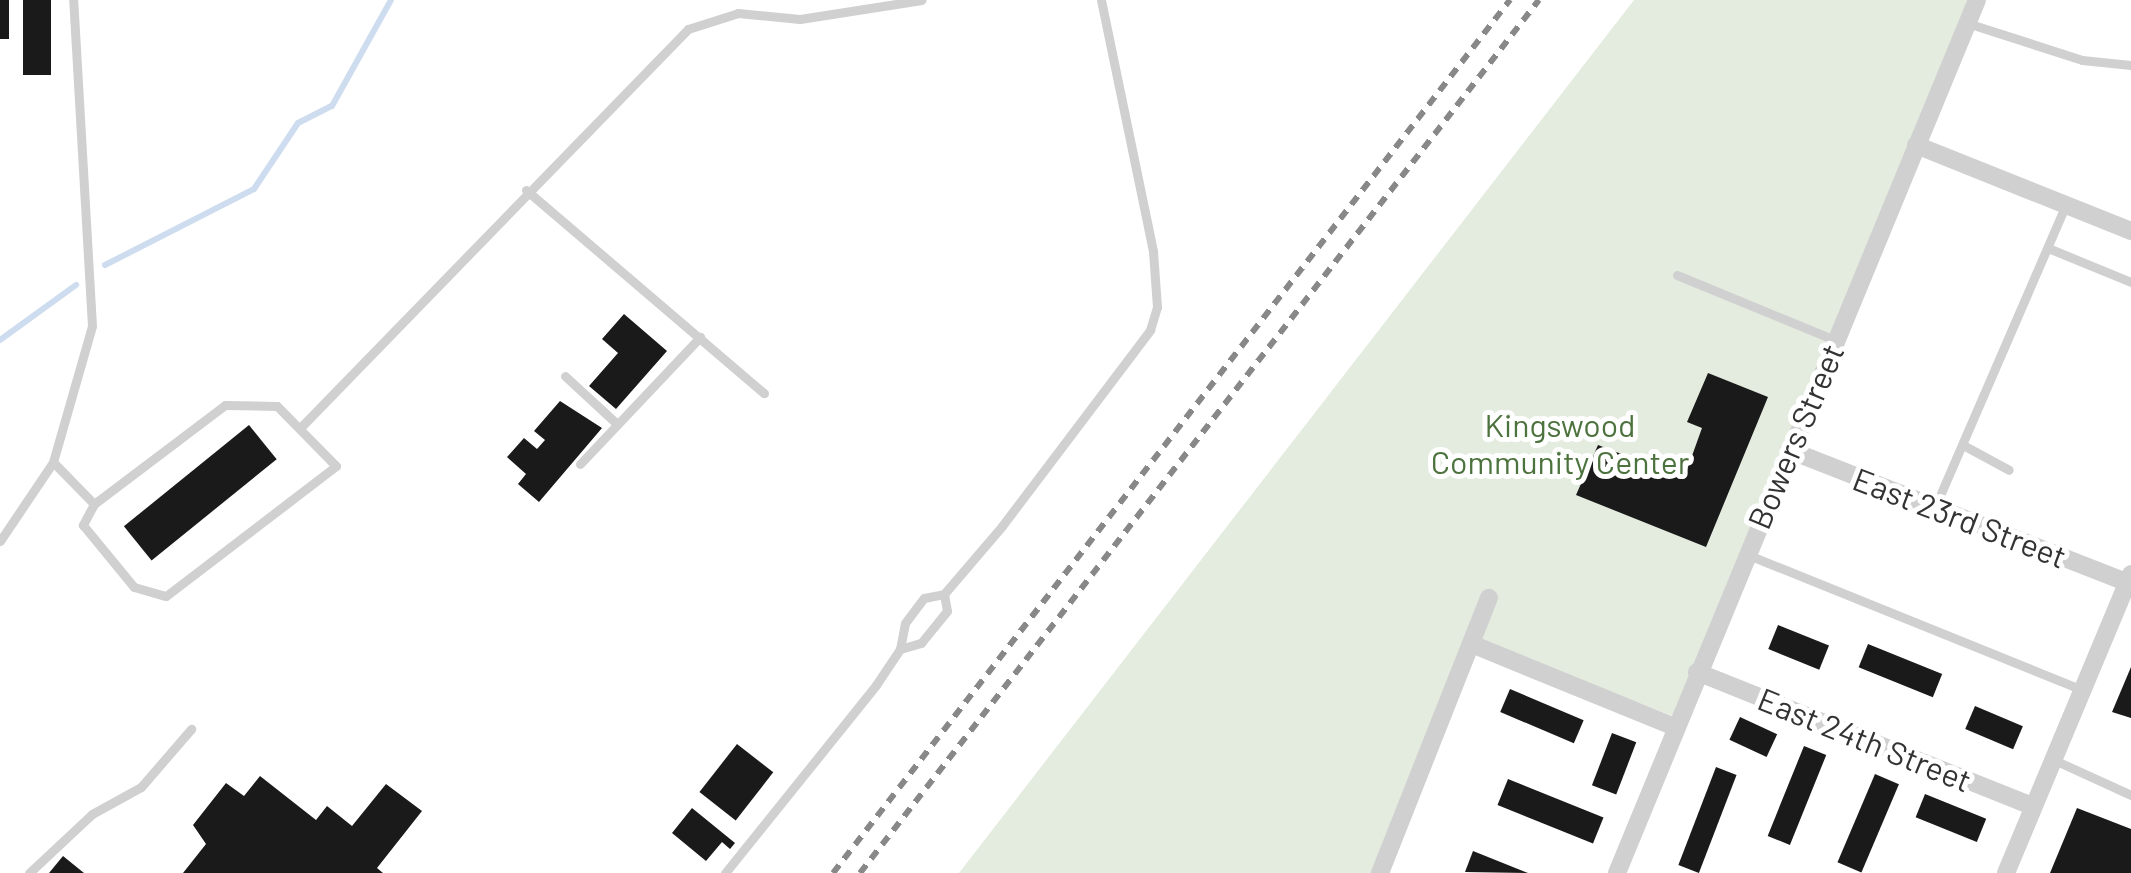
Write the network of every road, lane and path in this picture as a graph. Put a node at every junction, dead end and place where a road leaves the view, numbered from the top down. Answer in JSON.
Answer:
{"nodes":[{"id":1,"x":72,"y":0,"type":"edge"},
{"id":2,"x":922,"y":0,"type":"edge"},
{"id":3,"x":1101,"y":0,"type":"edge"},
{"id":4,"x":1977,"y":0,"type":"edge"},
{"id":5,"x":1967,"y":23,"type":"junction"},
{"id":6,"x":2131,"y":65,"type":"edge"},
{"id":7,"x":1916,"y":145,"type":"junction"},
{"id":8,"x":526,"y":190,"type":"junction"},
{"id":9,"x":2066,"y":205,"type":"junction"},
{"id":10,"x":2131,"y":231,"type":"edge"},
{"id":11,"x":2048,"y":248,"type":"junction"},
{"id":12,"x":1677,"y":275,"type":"dead end"},
{"id":13,"x":2131,"y":282,"type":"edge"},
{"id":14,"x":700,"y":337,"type":"junction"},
{"id":15,"x":1835,"y":340,"type":"junction"},
{"id":16,"x":565,"y":376,"type":"dead end"},
{"id":17,"x":764,"y":393,"type":"dead end"},
{"id":18,"x":618,"y":424,"type":"junction"},
{"id":19,"x":300,"y":426,"type":"junction"},
{"id":20,"x":1962,"y":445,"type":"junction"},
{"id":21,"x":1789,"y":450,"type":"junction"},
{"id":22,"x":53,"y":462,"type":"junction"},
{"id":23,"x":580,"y":464,"type":"dead end"},
{"id":24,"x":2010,"y":470,"type":"dead end"},
{"id":25,"x":94,"y":504,"type":"junction"},
{"id":26,"x":1935,"y":507,"type":"junction"},
{"id":27,"x":0,"y":541,"type":"edge"},
{"id":28,"x":1746,"y":554,"type":"junction"},
{"id":29,"x":2130,"y":580,"type":"edge"},
{"id":30,"x":944,"y":594,"type":"junction"},
{"id":31,"x":1489,"y":598,"type":"dead end"},
{"id":32,"x":1474,"y":644,"type":"junction"},
{"id":33,"x":900,"y":649,"type":"junction"},
{"id":34,"x":1698,"y":672,"type":"junction"},
{"id":35,"x":2082,"y":690,"type":"junction"},
{"id":36,"x":1675,"y":727,"type":"junction"},
{"id":37,"x":190,"y":728,"type":"dead end"},
{"id":38,"x":2052,"y":759,"type":"junction"},
{"id":39,"x":2131,"y":794,"type":"edge"},
{"id":40,"x":2032,"y":806,"type":"junction"},
{"id":41,"x":29,"y":873,"type":"edge"},
{"id":42,"x":725,"y":873,"type":"edge"},
{"id":43,"x":1380,"y":873,"type":"edge"},
{"id":44,"x":1616,"y":873,"type":"edge"},
{"id":45,"x":2006,"y":873,"type":"edge"}],
"edges":[{"from":1,"to":22,"type":"lane"},
{"from":2,"to":8,"type":"lane"},
{"from":3,"to":30,"type":"lane"},
{"from":4,"to":5,"type":"street","name":"Bowers Street"},
{"from":5,"to":6,"type":"lane"},
{"from":5,"to":7,"type":"street","name":"Bowers Street"},
{"from":7,"to":9,"type":"street"},
{"from":7,"to":15,"type":"street","name":"Bowers Street"},
{"from":8,"to":14,"type":"lane"},
{"from":8,"to":19,"type":"lane"},
{"from":9,"to":10,"type":"street"},
{"from":9,"to":11,"type":"lane"},
{"from":11,"to":13,"type":"lane"},
{"from":11,"to":20,"type":"lane"},
{"from":12,"to":15,"type":"lane"},
{"from":14,"to":17,"type":"lane"},
{"from":14,"to":18,"type":"lane"},
{"from":15,"to":21,"type":"street","name":"Bowers Street"},
{"from":16,"to":18,"type":"lane"},
{"from":18,"to":23,"type":"lane"},
{"from":19,"to":25,"type":"lane"},
{"from":19,"to":25,"type":"lane"},
{"from":20,"to":24,"type":"lane"},
{"from":20,"to":26,"type":"lane"},
{"from":21,"to":26,"type":"street","name":"East 23rd Street"},
{"from":21,"to":28,"type":"street","name":"Bowers Street"},
{"from":22,"to":25,"type":"lane"},
{"from":22,"to":27,"type":"lane"},
{"from":26,"to":29,"type":"street","name":"East 23rd Street"},
{"from":28,"to":34,"type":"street","name":"Bowers Street"},
{"from":28,"to":35,"type":"lane"},
{"from":29,"to":35,"type":"street"},
{"from":30,"to":33,"type":"lane"},
{"from":30,"to":33,"type":"lane"},
{"from":31,"to":32,"type":"street"},
{"from":32,"to":36,"type":"street"},
{"from":32,"to":43,"type":"street"},
{"from":33,"to":42,"type":"lane"},
{"from":34,"to":36,"type":"street","name":"Bowers Street"},
{"from":34,"to":40,"type":"street","name":"East 24th Street"},
{"from":35,"to":38,"type":"street"},
{"from":36,"to":44,"type":"street","name":"Bowers Street"},
{"from":37,"to":41,"type":"lane"},
{"from":38,"to":39,"type":"lane"},
{"from":38,"to":40,"type":"street"},
{"from":40,"to":45,"type":"street"}]}
